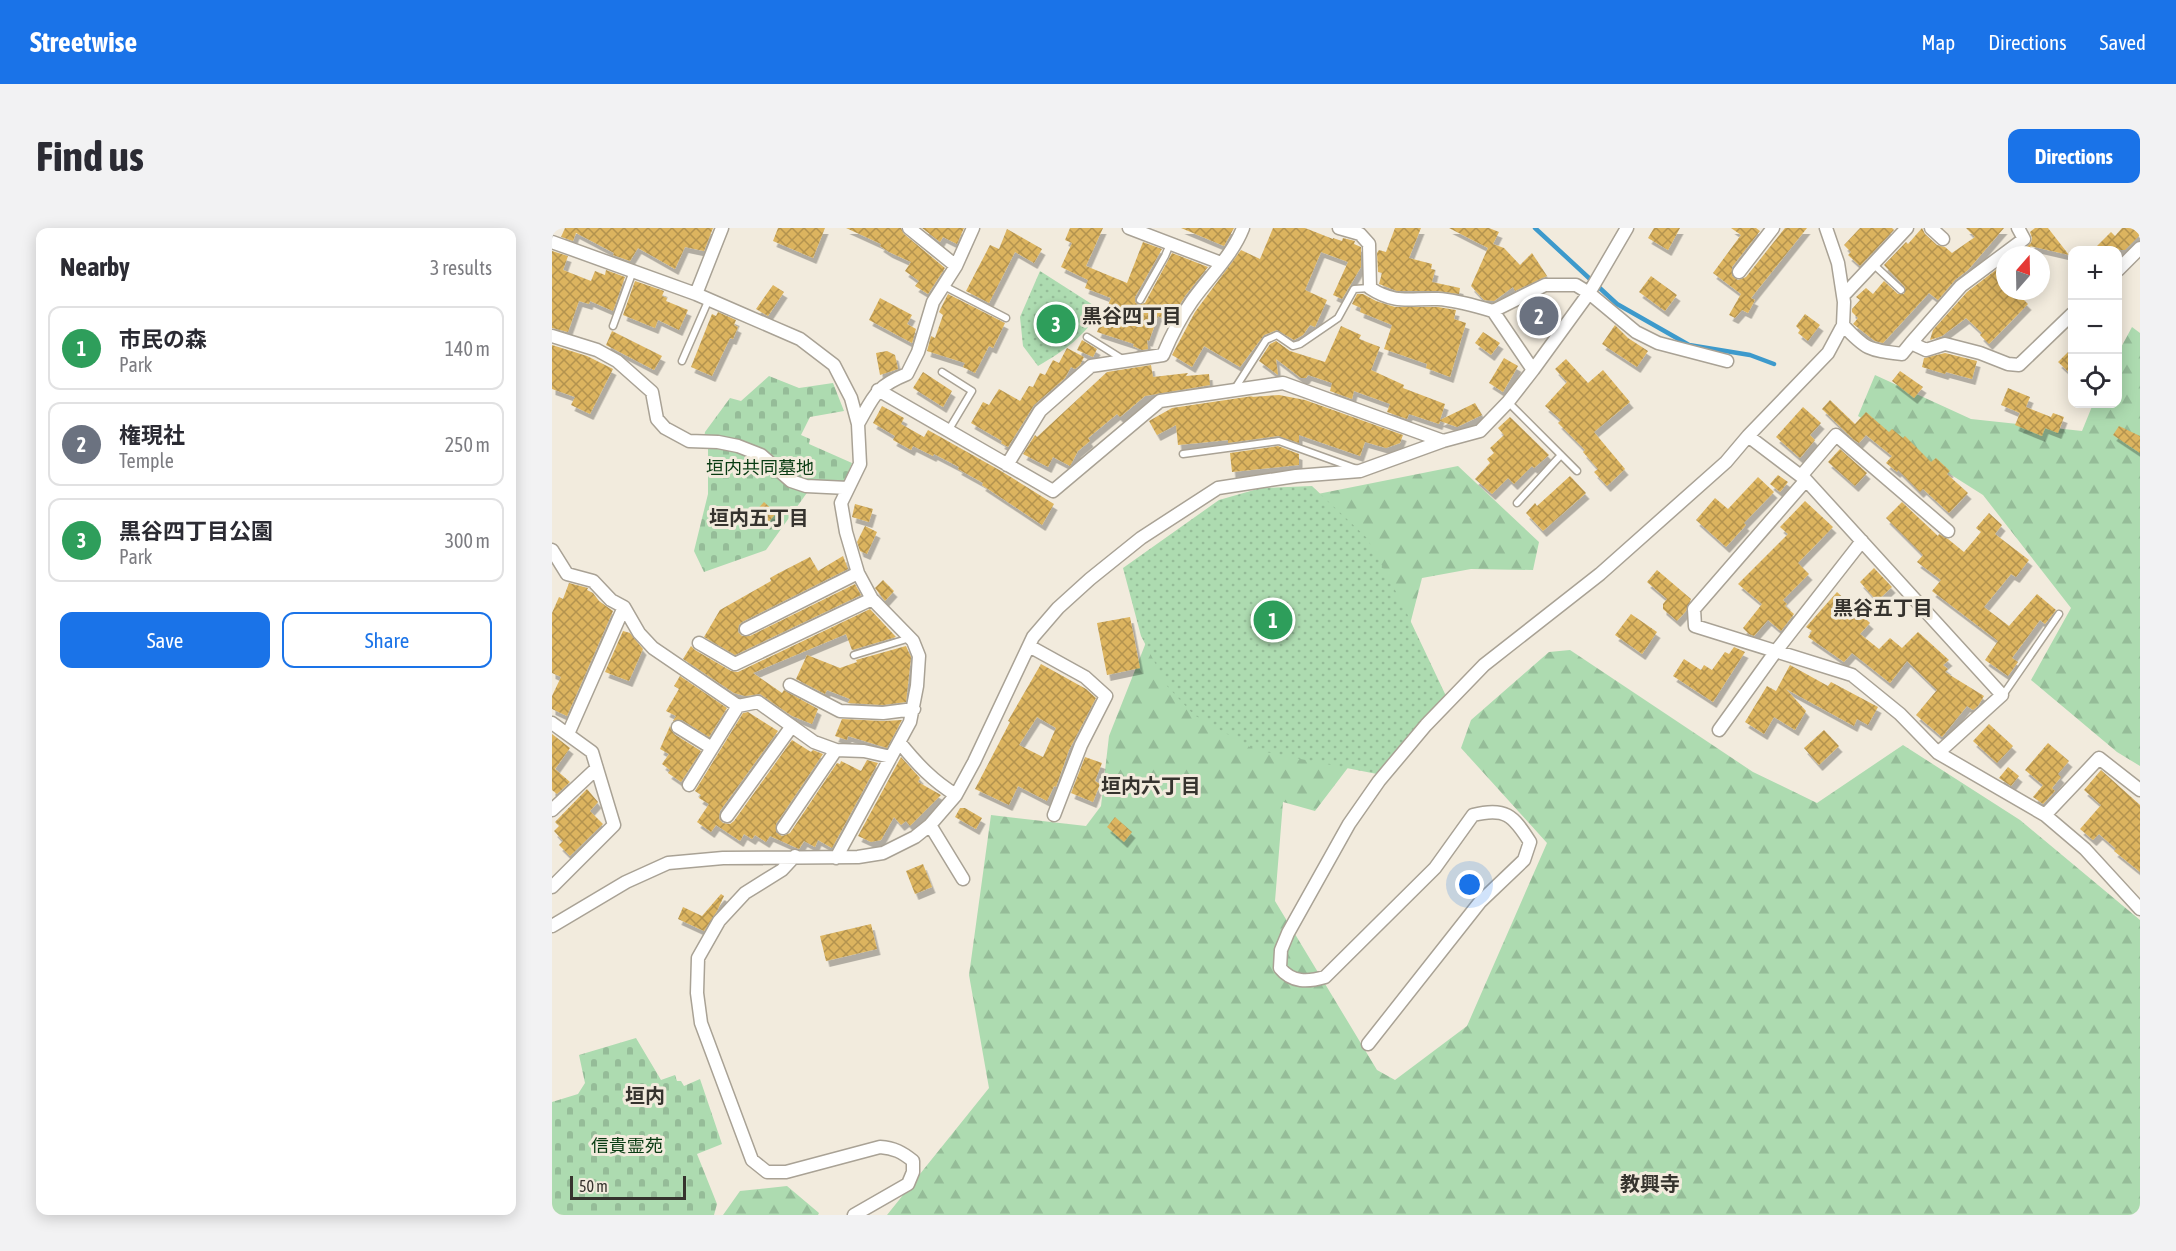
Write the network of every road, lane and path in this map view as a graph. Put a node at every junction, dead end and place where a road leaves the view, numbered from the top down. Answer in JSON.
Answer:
{"nodes":[{"id":1,"x":722,"y":228,"type":"edge"},
{"id":2,"x":909,"y":228,"type":"edge"},
{"id":3,"x":973,"y":228,"type":"edge"},
{"id":4,"x":1129,"y":228,"type":"edge"},
{"id":5,"x":1243,"y":228,"type":"edge"},
{"id":6,"x":1339,"y":228,"type":"edge"},
{"id":7,"x":1627,"y":228,"type":"edge"},
{"id":8,"x":1773,"y":228,"type":"edge"},
{"id":9,"x":1826,"y":228,"type":"edge"},
{"id":10,"x":1907,"y":228,"type":"edge"},
{"id":11,"x":1931,"y":228,"type":"edge"},
{"id":12,"x":2018,"y":228,"type":"edge"},
{"id":13,"x":1942,"y":239,"type":"dead end"},
{"id":14,"x":552,"y":242,"type":"edge"},
{"id":15,"x":1170,"y":244,"type":"junction"},
{"id":16,"x":2140,"y":248,"type":"edge"},
{"id":17,"x":1221,"y":263,"type":"junction"},
{"id":18,"x":1873,"y":264,"type":"junction"},
{"id":19,"x":956,"y":266,"type":"junction"},
{"id":20,"x":2122,"y":266,"type":"edge"},
{"id":21,"x":633,"y":271,"type":"junction"},
{"id":22,"x":1739,"y":272,"type":"dead end"},
{"id":23,"x":944,"y":285,"type":"junction"},
{"id":24,"x":1593,"y":285,"type":"junction"},
{"id":25,"x":1370,"y":288,"type":"junction"},
{"id":26,"x":1901,"y":290,"type":"dead end"},
{"id":27,"x":696,"y":294,"type":"junction"},
{"id":28,"x":1843,"y":296,"type":"junction"},
{"id":29,"x":709,"y":299,"type":"junction"},
{"id":30,"x":1140,"y":300,"type":"dead end"},
{"id":31,"x":1493,"y":311,"type":"junction"},
{"id":32,"x":1006,"y":318,"type":"dead end"},
{"id":33,"x":2068,"y":319,"type":"edge"},
{"id":34,"x":1843,"y":325,"type":"junction"},
{"id":35,"x":614,"y":326,"type":"dead end"},
{"id":36,"x":552,"y":336,"type":"edge"},
{"id":37,"x":1087,"y":337,"type":"dead end"},
{"id":38,"x":1911,"y":343,"type":"junction"},
{"id":39,"x":1125,"y":360,"type":"junction"},
{"id":40,"x":682,"y":361,"type":"dead end"},
{"id":41,"x":1727,"y":362,"type":"dead end"},
{"id":42,"x":1533,"y":370,"type":"junction"},
{"id":43,"x":942,"y":372,"type":"dead end"},
{"id":44,"x":878,"y":390,"type":"junction"},
{"id":45,"x":1234,"y":390,"type":"junction"},
{"id":46,"x":1508,"y":402,"type":"junction"},
{"id":47,"x":858,"y":424,"type":"junction"},
{"id":48,"x":948,"y":431,"type":"junction"},
{"id":49,"x":1748,"y":436,"type":"junction"},
{"id":50,"x":1443,"y":441,"type":"junction"},
{"id":51,"x":1183,"y":454,"type":"dead end"},
{"id":52,"x":1561,"y":455,"type":"junction"},
{"id":53,"x":1007,"y":465,"type":"junction"},
{"id":54,"x":1360,"y":471,"type":"junction"},
{"id":55,"x":1577,"y":471,"type":"dead end"},
{"id":56,"x":1803,"y":478,"type":"junction"},
{"id":57,"x":848,"y":488,"type":"junction"},
{"id":58,"x":1517,"y":503,"type":"dead end"},
{"id":59,"x":1948,"y":531,"type":"dead end"},
{"id":60,"x":1862,"y":541,"type":"junction"},
{"id":61,"x":552,"y":550,"type":"edge"},
{"id":62,"x":858,"y":573,"type":"junction"},
{"id":63,"x":872,"y":599,"type":"junction"},
{"id":64,"x":624,"y":607,"type":"junction"},
{"id":65,"x":2059,"y":614,"type":"dead end"},
{"id":66,"x":746,"y":629,"type":"dead end"},
{"id":67,"x":910,"y":638,"type":"junction"},
{"id":68,"x":699,"y":643,"type":"dead end"},
{"id":69,"x":1029,"y":646,"type":"junction"},
{"id":70,"x":1776,"y":651,"type":"junction"},
{"id":71,"x":854,"y":655,"type":"dead end"},
{"id":72,"x":790,"y":685,"type":"dead end"},
{"id":73,"x":2002,"y":695,"type":"junction"},
{"id":74,"x":738,"y":706,"type":"junction"},
{"id":75,"x":914,"y":709,"type":"junction"},
{"id":76,"x":552,"y":723,"type":"edge"},
{"id":77,"x":792,"y":726,"type":"junction"},
{"id":78,"x":678,"y":727,"type":"dead end"},
{"id":79,"x":1719,"y":730,"type":"dead end"},
{"id":80,"x":568,"y":734,"type":"junction"},
{"id":81,"x":900,"y":743,"type":"junction"},
{"id":82,"x":712,"y":748,"type":"junction"},
{"id":83,"x":836,"y":750,"type":"junction"},
{"id":84,"x":1938,"y":753,"type":"junction"},
{"id":85,"x":891,"y":757,"type":"junction"},
{"id":86,"x":597,"y":768,"type":"junction"},
{"id":87,"x":689,"y":785,"type":"dead end"},
{"id":88,"x":2140,"y":790,"type":"edge"},
{"id":89,"x":956,"y":795,"type":"junction"},
{"id":90,"x":552,"y":810,"type":"edge"},
{"id":91,"x":1054,"y":815,"type":"dead end"},
{"id":92,"x":727,"y":816,"type":"dead end"},
{"id":93,"x":2045,"y":816,"type":"junction"},
{"id":94,"x":930,"y":825,"type":"junction"},
{"id":95,"x":783,"y":828,"type":"dead end"},
{"id":96,"x":795,"y":856,"type":"junction"},
{"id":97,"x":836,"y":858,"type":"junction"},
{"id":98,"x":963,"y":879,"type":"dead end"},
{"id":99,"x":552,"y":887,"type":"edge"},
{"id":100,"x":2140,"y":909,"type":"edge"},
{"id":101,"x":552,"y":926,"type":"edge"},
{"id":102,"x":1368,"y":1044,"type":"dead end"},
{"id":103,"x":854,"y":1215,"type":"edge"}],
"edges":[{"from":1,"to":27,"type":"street"},
{"from":2,"to":19,"type":"street"},
{"from":3,"to":19,"type":"street"},
{"from":4,"to":15,"type":"street"},
{"from":5,"to":17,"type":"street"},
{"from":6,"to":25,"type":"street"},
{"from":7,"to":24,"type":"street"},
{"from":8,"to":22,"type":"street"},
{"from":9,"to":28,"type":"street"},
{"from":10,"to":18,"type":"street"},
{"from":11,"to":13,"type":"street"},
{"from":12,"to":38,"type":"street"},
{"from":14,"to":21,"type":"street"},
{"from":15,"to":17,"type":"street"},
{"from":15,"to":30,"type":"lane"},
{"from":16,"to":20,"type":"street"},
{"from":17,"to":39,"type":"street"},
{"from":18,"to":26,"type":"lane"},
{"from":18,"to":28,"type":"street"},
{"from":19,"to":23,"type":"street"},
{"from":21,"to":27,"type":"street"},
{"from":21,"to":35,"type":"lane"},
{"from":23,"to":32,"type":"lane"},
{"from":23,"to":44,"type":"street"},
{"from":24,"to":31,"type":"street"},
{"from":24,"to":41,"type":"street"},
{"from":24,"to":42,"type":"street"},
{"from":25,"to":31,"type":"street"},
{"from":25,"to":45,"type":"lane"},
{"from":27,"to":29,"type":"street"},
{"from":28,"to":34,"type":"street"},
{"from":29,"to":40,"type":"lane"},
{"from":29,"to":47,"type":"street"},
{"from":31,"to":42,"type":"street"},
{"from":33,"to":38,"type":"street"},
{"from":34,"to":38,"type":"street"},
{"from":34,"to":49,"type":"street"},
{"from":36,"to":57,"type":"street"},
{"from":37,"to":39,"type":"lane"},
{"from":39,"to":53,"type":"street"},
{"from":42,"to":46,"type":"street"},
{"from":43,"to":48,"type":"lane"},
{"from":44,"to":47,"type":"street"},
{"from":44,"to":48,"type":"street"},
{"from":45,"to":50,"type":"street"},
{"from":45,"to":53,"type":"street"},
{"from":46,"to":50,"type":"street"},
{"from":46,"to":52,"type":"lane"},
{"from":47,"to":57,"type":"street"},
{"from":48,"to":53,"type":"street"},
{"from":49,"to":56,"type":"street"},
{"from":49,"to":102,"type":"street"},
{"from":50,"to":54,"type":"street"},
{"from":51,"to":54,"type":"lane"},
{"from":52,"to":55,"type":"lane"},
{"from":52,"to":58,"type":"lane"},
{"from":54,"to":69,"type":"street"},
{"from":56,"to":59,"type":"street"},
{"from":56,"to":60,"type":"street"},
{"from":56,"to":70,"type":"street"},
{"from":57,"to":62,"type":"street"},
{"from":60,"to":70,"type":"street"},
{"from":60,"to":73,"type":"street"},
{"from":61,"to":64,"type":"street"},
{"from":62,"to":63,"type":"street"},
{"from":62,"to":66,"type":"street"},
{"from":63,"to":67,"type":"street"},
{"from":63,"to":68,"type":"street"},
{"from":64,"to":74,"type":"street"},
{"from":64,"to":80,"type":"street"},
{"from":65,"to":73,"type":"lane"},
{"from":67,"to":71,"type":"lane"},
{"from":67,"to":75,"type":"street"},
{"from":69,"to":89,"type":"street"},
{"from":69,"to":91,"type":"street"},
{"from":70,"to":79,"type":"street"},
{"from":70,"to":84,"type":"street"},
{"from":72,"to":75,"type":"street"},
{"from":73,"to":84,"type":"street"},
{"from":74,"to":77,"type":"street"},
{"from":74,"to":82,"type":"street"},
{"from":75,"to":81,"type":"street"},
{"from":76,"to":80,"type":"street"},
{"from":77,"to":83,"type":"street"},
{"from":77,"to":92,"type":"street"},
{"from":78,"to":82,"type":"street"},
{"from":80,"to":86,"type":"street"},
{"from":81,"to":85,"type":"street"},
{"from":81,"to":89,"type":"street"},
{"from":82,"to":87,"type":"street"},
{"from":83,"to":85,"type":"street"},
{"from":83,"to":95,"type":"street"},
{"from":84,"to":93,"type":"street"},
{"from":85,"to":97,"type":"street"},
{"from":86,"to":90,"type":"street"},
{"from":86,"to":99,"type":"street"},
{"from":88,"to":93,"type":"street"},
{"from":89,"to":94,"type":"street"},
{"from":93,"to":100,"type":"street"},
{"from":94,"to":97,"type":"street"},
{"from":94,"to":98,"type":"street"},
{"from":96,"to":97,"type":"street"},
{"from":96,"to":101,"type":"street"},
{"from":96,"to":103,"type":"street"}]}
